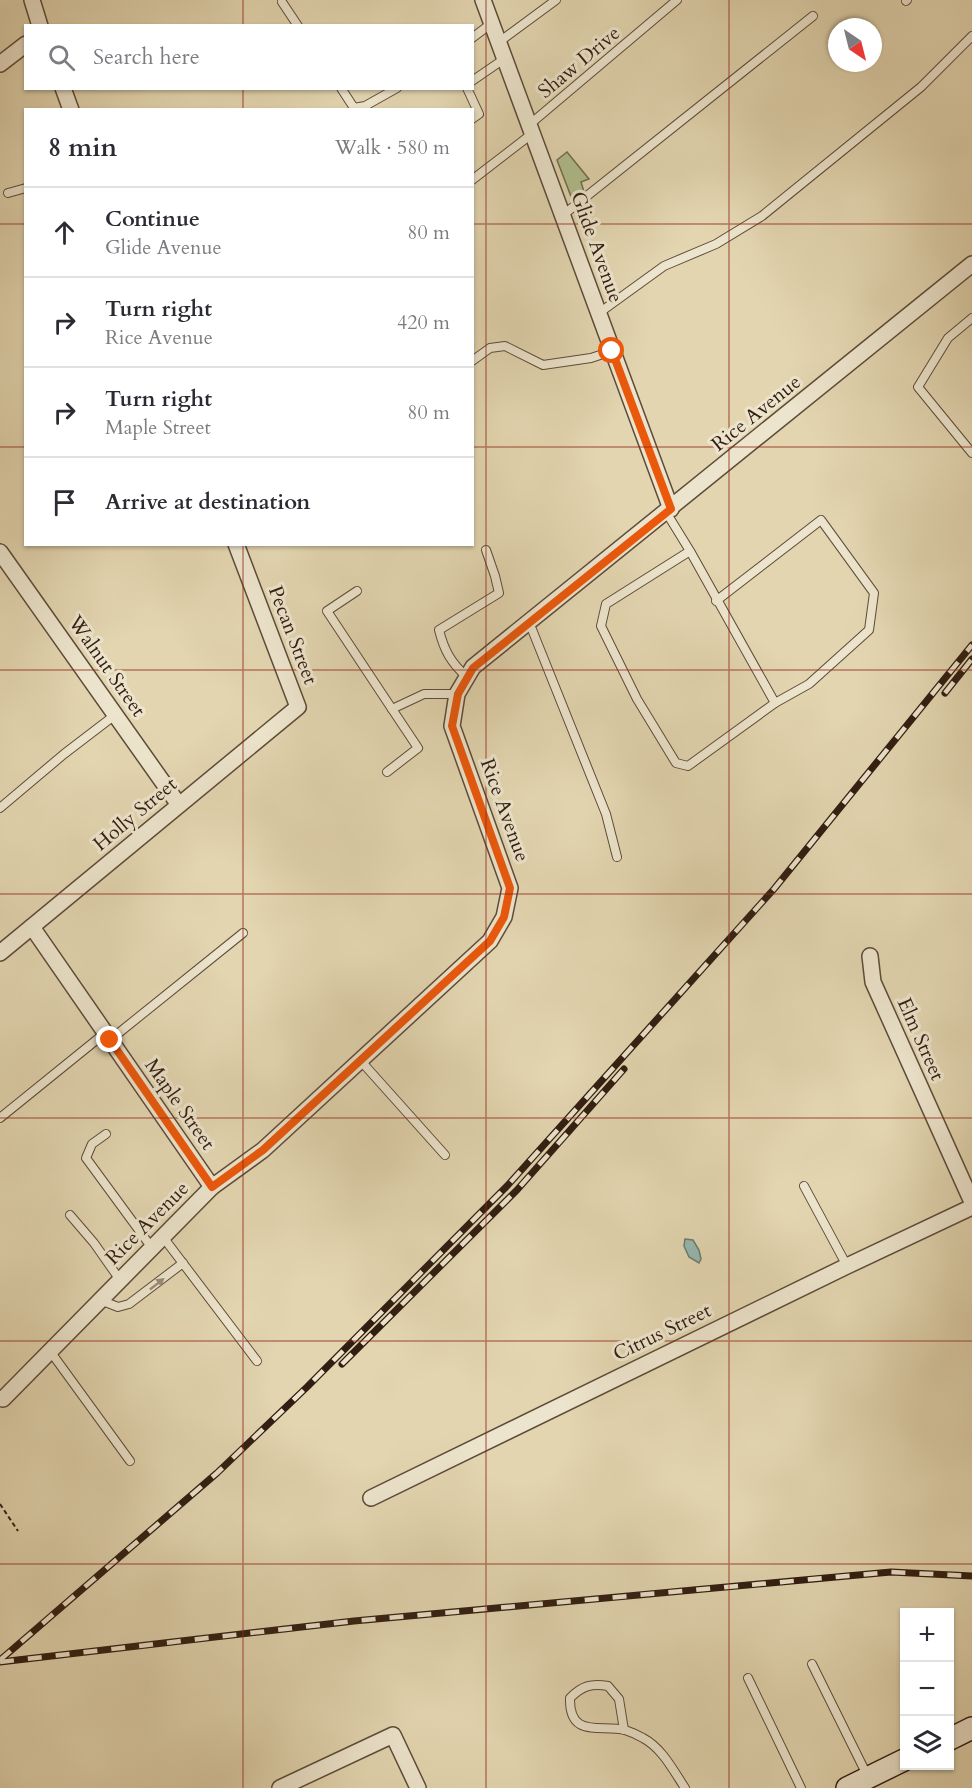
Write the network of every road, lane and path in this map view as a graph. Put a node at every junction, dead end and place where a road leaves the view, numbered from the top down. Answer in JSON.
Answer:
{"nodes":[{"id":1,"x":32,"y":0,"type":"edge"},
{"id":2,"x":483,"y":0,"type":"edge"},
{"id":3,"x":556,"y":0,"type":"edge"},
{"id":4,"x":676,"y":0,"type":"edge"},
{"id":5,"x":282,"y":2,"type":"dead end"},
{"id":6,"x":813,"y":16,"type":"dead end"},
{"id":7,"x":492,"y":23,"type":"junction"},
{"id":8,"x":39,"y":24,"type":"edge"},
{"id":9,"x":297,"y":24,"type":"edge"},
{"id":10,"x":474,"y":36,"type":"edge"},
{"id":11,"x":972,"y":36,"type":"edge"},
{"id":12,"x":499,"y":42,"type":"junction"},
{"id":13,"x":24,"y":46,"type":"edge"},
{"id":14,"x":504,"y":59,"type":"junction"},
{"id":15,"x":0,"y":64,"type":"edge"},
{"id":16,"x":474,"y":80,"type":"edge"},
{"id":17,"x":64,"y":90,"type":"edge"},
{"id":18,"x":342,"y":90,"type":"edge"},
{"id":19,"x":393,"y":90,"type":"edge"},
{"id":20,"x":468,"y":90,"type":"edge"},
{"id":21,"x":70,"y":108,"type":"edge"},
{"id":22,"x":354,"y":108,"type":"edge"},
{"id":23,"x":354,"y":108,"type":"edge"},
{"id":24,"x":474,"y":118,"type":"edge"},
{"id":25,"x":531,"y":129,"type":"junction"},
{"id":26,"x":474,"y":178,"type":"edge"},
{"id":27,"x":24,"y":189,"type":"edge"},
{"id":28,"x":9,"y":193,"type":"dead end"},
{"id":29,"x":563,"y":215,"type":"junction"},
{"id":30,"x":972,"y":264,"type":"edge"},
{"id":31,"x":599,"y":313,"type":"junction"},
{"id":32,"x":972,"y":318,"type":"edge"},
{"id":33,"x":612,"y":351,"type":"junction"},
{"id":34,"x":474,"y":359,"type":"edge"},
{"id":35,"x":972,"y":453,"type":"edge"},
{"id":36,"x":669,"y":511,"type":"junction"},
{"id":37,"x":237,"y":546,"type":"edge"},
{"id":38,"x":486,"y":550,"type":"dead end"},
{"id":39,"x":690,"y":551,"type":"junction"},
{"id":40,"x":0,"y":552,"type":"edge"},
{"id":41,"x":357,"y":591,"type":"dead end"},
{"id":42,"x":716,"y":601,"type":"junction"},
{"id":43,"x":529,"y":622,"type":"junction"},
{"id":44,"x":467,"y":677,"type":"junction"},
{"id":45,"x":458,"y":694,"type":"junction"},
{"id":46,"x":775,"y":703,"type":"junction"},
{"id":47,"x":298,"y":707,"type":"joint"},
{"id":48,"x":392,"y":708,"type":"junction"},
{"id":49,"x":115,"y":715,"type":"junction"},
{"id":50,"x":387,"y":772,"type":"dead end"},
{"id":51,"x":179,"y":805,"type":"junction"},
{"id":52,"x":0,"y":808,"type":"edge"},
{"id":53,"x":617,"y":857,"type":"dead end"},
{"id":54,"x":32,"y":927,"type":"junction"},
{"id":55,"x":243,"y":933,"type":"dead end"},
{"id":56,"x":0,"y":953,"type":"edge"},
{"id":57,"x":870,"y":956,"type":"dead end"},
{"id":58,"x":107,"y":1036,"type":"junction"},
{"id":59,"x":360,"y":1060,"type":"junction"},
{"id":60,"x":0,"y":1118,"type":"edge"},
{"id":61,"x":106,"y":1134,"type":"dead end"},
{"id":62,"x":445,"y":1155,"type":"dead end"},
{"id":63,"x":804,"y":1186,"type":"dead end"},
{"id":64,"x":212,"y":1187,"type":"junction"},
{"id":65,"x":972,"y":1202,"type":"edge"},
{"id":66,"x":972,"y":1207,"type":"edge"},
{"id":67,"x":70,"y":1215,"type":"dead end"},
{"id":68,"x":163,"y":1236,"type":"junction"},
{"id":69,"x":152,"y":1248,"type":"junction"},
{"id":70,"x":183,"y":1263,"type":"junction"},
{"id":71,"x":847,"y":1266,"type":"junction"},
{"id":72,"x":120,"y":1280,"type":"junction"},
{"id":73,"x":100,"y":1300,"type":"junction"},
{"id":74,"x":50,"y":1351,"type":"junction"},
{"id":75,"x":257,"y":1361,"type":"dead end"},
{"id":76,"x":3,"y":1398,"type":"dead end"},
{"id":77,"x":130,"y":1461,"type":"dead end"},
{"id":78,"x":371,"y":1497,"type":"dead end"},
{"id":79,"x":0,"y":1504,"type":"edge"},
{"id":80,"x":18,"y":1530,"type":"dead end"},
{"id":81,"x":812,"y":1664,"type":"dead end"},
{"id":82,"x":748,"y":1678,"type":"dead end"},
{"id":83,"x":972,"y":1728,"type":"edge"},
{"id":84,"x":624,"y":1730,"type":"junction"},
{"id":85,"x":954,"y":1737,"type":"edge"},
{"id":86,"x":900,"y":1763,"type":"edge"},
{"id":87,"x":855,"y":1785,"type":"edge"},
{"id":88,"x":280,"y":1788,"type":"edge"},
{"id":89,"x":418,"y":1788,"type":"edge"},
{"id":90,"x":685,"y":1788,"type":"edge"},
{"id":91,"x":801,"y":1788,"type":"edge"}],
"edges":[{"from":1,"to":8,"type":"street"},
{"from":2,"to":7,"type":"street","name":"Glide Avenue"},
{"from":3,"to":12,"type":"lane"},
{"from":4,"to":25,"type":"lane","name":"Shaw Drive"},
{"from":5,"to":9,"type":"lane"},
{"from":6,"to":29,"type":"lane"},
{"from":7,"to":10,"type":"lane"},
{"from":7,"to":12,"type":"street","name":"Glide Avenue"},
{"from":11,"to":31,"type":"lane"},
{"from":12,"to":14,"type":"street","name":"Glide Avenue"},
{"from":13,"to":15,"type":"street"},
{"from":14,"to":16,"type":"lane"},
{"from":14,"to":25,"type":"street","name":"Glide Avenue"},
{"from":17,"to":21,"type":"street"},
{"from":18,"to":23,"type":"lane"},
{"from":19,"to":22,"type":"lane"},
{"from":20,"to":24,"type":"lane"},
{"from":25,"to":26,"type":"lane","name":"Shaw Drive"},
{"from":25,"to":29,"type":"street","name":"Glide Avenue"},
{"from":27,"to":28,"type":"lane"},
{"from":29,"to":31,"type":"street","name":"Glide Avenue"},
{"from":30,"to":36,"type":"street","name":"Rice Avenue"},
{"from":31,"to":33,"type":"street","name":"Glide Avenue"},
{"from":32,"to":35,"type":"lane"},
{"from":33,"to":34,"type":"lane"},
{"from":33,"to":36,"type":"street","name":"Glide Avenue"},
{"from":36,"to":39,"type":"lane"},
{"from":36,"to":43,"type":"street","name":"Rice Avenue"},
{"from":37,"to":47,"type":"street","name":"Pecan Street"},
{"from":38,"to":44,"type":"lane"},
{"from":39,"to":42,"type":"lane"},
{"from":39,"to":46,"type":"lane"},
{"from":40,"to":49,"type":"street","name":"Walnut Street"},
{"from":41,"to":48,"type":"lane"},
{"from":42,"to":46,"type":"lane"},
{"from":42,"to":46,"type":"lane"},
{"from":43,"to":44,"type":"street","name":"Rice Avenue"},
{"from":43,"to":53,"type":"lane"},
{"from":44,"to":45,"type":"street","name":"Rice Avenue"},
{"from":45,"to":48,"type":"lane"},
{"from":45,"to":59,"type":"street","name":"Rice Avenue"},
{"from":47,"to":51,"type":"street","name":"Holly Street"},
{"from":48,"to":50,"type":"lane"},
{"from":49,"to":51,"type":"street","name":"Walnut Street"},
{"from":49,"to":52,"type":"lane"},
{"from":51,"to":54,"type":"street","name":"Holly Street"},
{"from":54,"to":56,"type":"street","name":"Holly Street"},
{"from":54,"to":58,"type":"street","name":"Maple Street"},
{"from":55,"to":58,"type":"lane"},
{"from":57,"to":65,"type":"street","name":"Elm Street"},
{"from":58,"to":60,"type":"lane"},
{"from":58,"to":64,"type":"street","name":"Maple Street"},
{"from":59,"to":62,"type":"lane"},
{"from":59,"to":64,"type":"street","name":"Rice Avenue"},
{"from":61,"to":69,"type":"lane"},
{"from":63,"to":71,"type":"lane"},
{"from":64,"to":68,"type":"street","name":"Rice Avenue"},
{"from":66,"to":71,"type":"street","name":"Citrus Street"},
{"from":67,"to":72,"type":"lane"},
{"from":68,"to":69,"type":"street","name":"Rice Avenue"},
{"from":68,"to":70,"type":"lane"},
{"from":69,"to":72,"type":"street","name":"Rice Avenue"},
{"from":73,"to":70,"type":"lane","one_way":true},
{"from":70,"to":75,"type":"lane"},
{"from":71,"to":78,"type":"street","name":"Citrus Street"},
{"from":72,"to":73,"type":"street","name":"Rice Avenue"},
{"from":73,"to":74,"type":"street","name":"Rice Avenue"},
{"from":74,"to":76,"type":"street","name":"Rice Avenue"},
{"from":74,"to":77,"type":"lane"},
{"from":79,"to":80,"type":"path"},
{"from":81,"to":87,"type":"lane"},
{"from":82,"to":91,"type":"lane"},
{"from":83,"to":85,"type":"main road"},
{"from":84,"to":84,"type":"lane"},
{"from":84,"to":90,"type":"lane"},
{"from":86,"to":87,"type":"main road"},
{"from":88,"to":89,"type":"street"}]}
